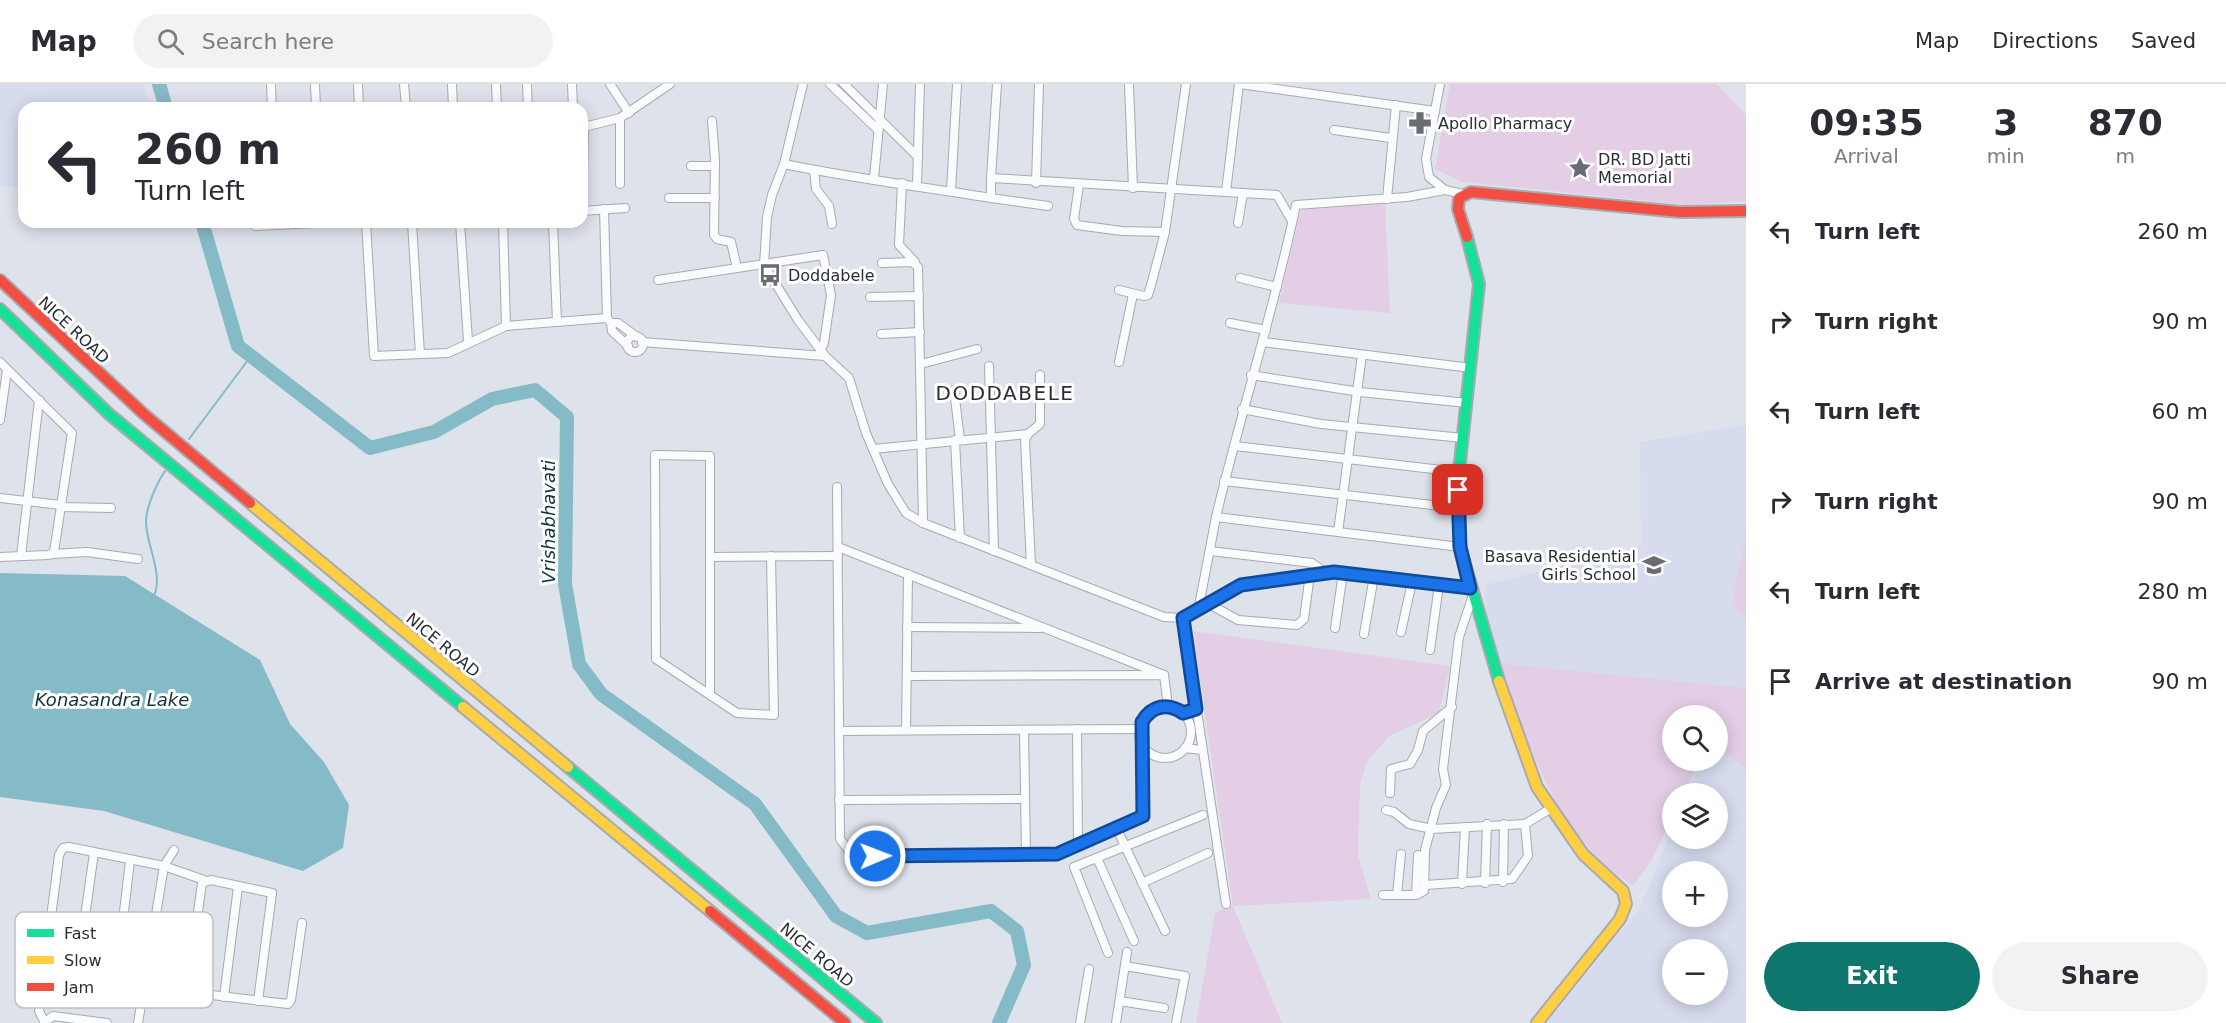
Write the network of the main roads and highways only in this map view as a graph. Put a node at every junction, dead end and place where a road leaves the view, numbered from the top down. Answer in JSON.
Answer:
{"nodes":[{"id":1,"x":1746,"y":211,"type":"edge"},
{"id":2,"x":0,"y":280,"type":"edge"},
{"id":3,"x":0,"y":309,"type":"edge"},
{"id":4,"x":845,"y":1023,"type":"edge"},
{"id":5,"x":876,"y":1023,"type":"edge"},
{"id":6,"x":1537,"y":1023,"type":"edge"}],
"edges":[{"from":1,"to":6,"type":"main road"},
{"from":2,"to":5,"type":"main road","name":"NICE ROAD"},
{"from":3,"to":4,"type":"main road","name":"NICE ROAD"}]}
